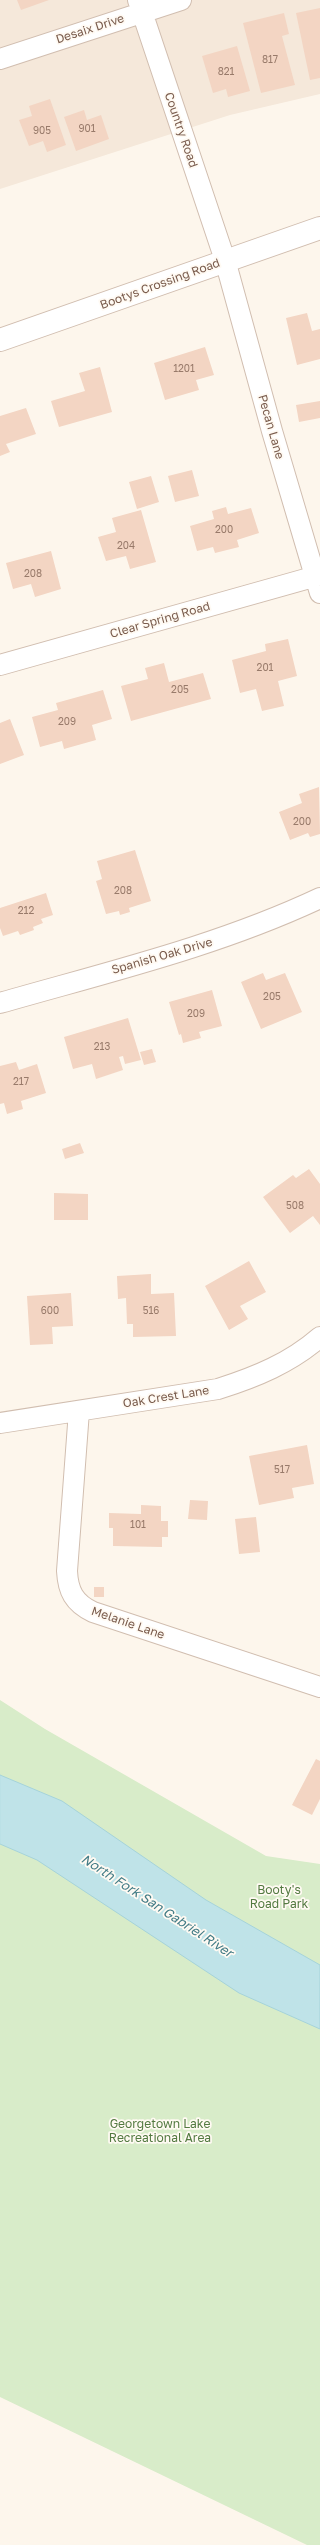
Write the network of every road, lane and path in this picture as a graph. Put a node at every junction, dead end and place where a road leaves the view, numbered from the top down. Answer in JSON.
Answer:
{"nodes":[{"id":1,"x":181,"y":0,"type":"edge"},
{"id":2,"x":140,"y":6,"type":"edge"},
{"id":3,"x":0,"y":60,"type":"edge"},
{"id":4,"x":320,"y":228,"type":"edge"},
{"id":5,"x":225,"y":260,"type":"junction"},
{"id":6,"x":0,"y":340,"type":"edge"},
{"id":7,"x":318,"y":581,"type":"edge"},
{"id":8,"x":0,"y":665,"type":"edge"},
{"id":9,"x":320,"y":898,"type":"edge"},
{"id":10,"x":0,"y":1003,"type":"edge"},
{"id":11,"x":320,"y":1337,"type":"edge"},
{"id":12,"x":79,"y":1411,"type":"junction"},
{"id":13,"x":0,"y":1423,"type":"edge"},
{"id":14,"x":320,"y":1686,"type":"edge"}],
"edges":[{"from":1,"to":2,"type":"street","name":"Desaix Drive"},
{"from":2,"to":3,"type":"street","name":"Desaix Drive"},
{"from":2,"to":5,"type":"street","name":"Country Road"},
{"from":4,"to":5,"type":"street","name":"Bootys Crossing Road"},
{"from":5,"to":6,"type":"street","name":"Bootys Crossing Road"},
{"from":5,"to":7,"type":"street","name":"Pecan Lane"},
{"from":7,"to":8,"type":"street","name":"Clear Spring Road"},
{"from":9,"to":10,"type":"street","name":"Spanish Oak Drive"},
{"from":11,"to":12,"type":"street","name":"Oak Crest Lane"},
{"from":12,"to":13,"type":"street","name":"Oak Crest Lane"},
{"from":12,"to":14,"type":"street","name":"Melanie Lane"}]}
